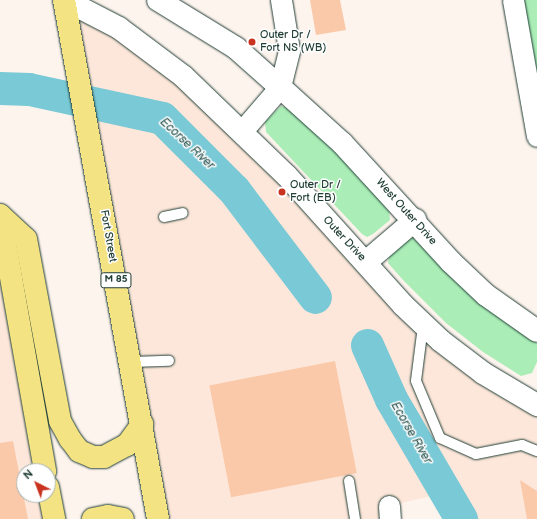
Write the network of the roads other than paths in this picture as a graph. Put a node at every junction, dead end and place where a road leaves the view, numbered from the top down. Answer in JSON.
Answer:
{"nodes":[{"id":1,"x":64,"y":0,"type":"edge"},
{"id":2,"x":281,"y":0,"type":"edge"},
{"id":3,"x":513,"y":0,"type":"edge"},
{"id":4,"x":169,"y":3,"type":"edge"},
{"id":5,"x":280,"y":87,"type":"junction"},
{"id":6,"x":242,"y":131,"type":"junction"},
{"id":7,"x":537,"y":136,"type":"edge"},
{"id":8,"x":183,"y":213,"type":"dead end"},
{"id":9,"x":0,"y":215,"type":"edge"},
{"id":10,"x":164,"y":217,"type":"dead end"},
{"id":11,"x":415,"y":220,"type":"junction"},
{"id":12,"x":366,"y":262,"type":"junction"},
{"id":13,"x":423,"y":324,"type":"junction"},
{"id":14,"x":537,"y":331,"type":"edge"},
{"id":15,"x":168,"y":361,"type":"dead end"},
{"id":16,"x":131,"y":362,"type":"junction"},
{"id":17,"x":535,"y":400,"type":"edge"},
{"id":18,"x":142,"y":424,"type":"junction"},
{"id":19,"x":537,"y":451,"type":"edge"},
{"id":20,"x":44,"y":463,"type":"edge"},
{"id":21,"x":349,"y":481,"type":"dead end"},
{"id":22,"x":51,"y":503,"type":"edge"},
{"id":23,"x":54,"y":519,"type":"edge"},
{"id":24,"x":93,"y":519,"type":"edge"},
{"id":25,"x":123,"y":519,"type":"edge"},
{"id":26,"x":158,"y":519,"type":"edge"},
{"id":27,"x":355,"y":519,"type":"edge"}],
"edges":[{"from":1,"to":6,"type":"main road","name":"Outer Drive"},
{"from":1,"to":16,"type":"main road","name":"Fort Street","number":"M 85"},
{"from":2,"to":5,"type":"street"},
{"from":3,"to":7,"type":"street"},
{"from":4,"to":5,"type":"main road","name":"West Outer Drive"},
{"from":5,"to":6,"type":"street"},
{"from":5,"to":11,"type":"main road","name":"West Outer Drive"},
{"from":6,"to":12,"type":"main road","name":"Outer Drive"},
{"from":8,"to":10,"type":"lane"},
{"from":9,"to":18,"type":"main road"},
{"from":9,"to":20,"type":"main road"},
{"from":11,"to":12,"type":"main road"},
{"from":11,"to":14,"type":"main road","name":"West Outer Drive"},
{"from":12,"to":13,"type":"main road","name":"Outer Drive"},
{"from":13,"to":17,"type":"main road","name":"Outer Drive"},
{"from":13,"to":19,"type":"lane"},
{"from":15,"to":16,"type":"lane"},
{"from":16,"to":18,"type":"main road","name":"Fort Street","number":"M 85"},
{"from":18,"to":26,"type":"main road","name":"Fort Street","number":"M 85"},
{"from":21,"to":27,"type":"lane"},
{"from":22,"to":23,"type":"main road"},
{"from":24,"to":25,"type":"main road"}]}
